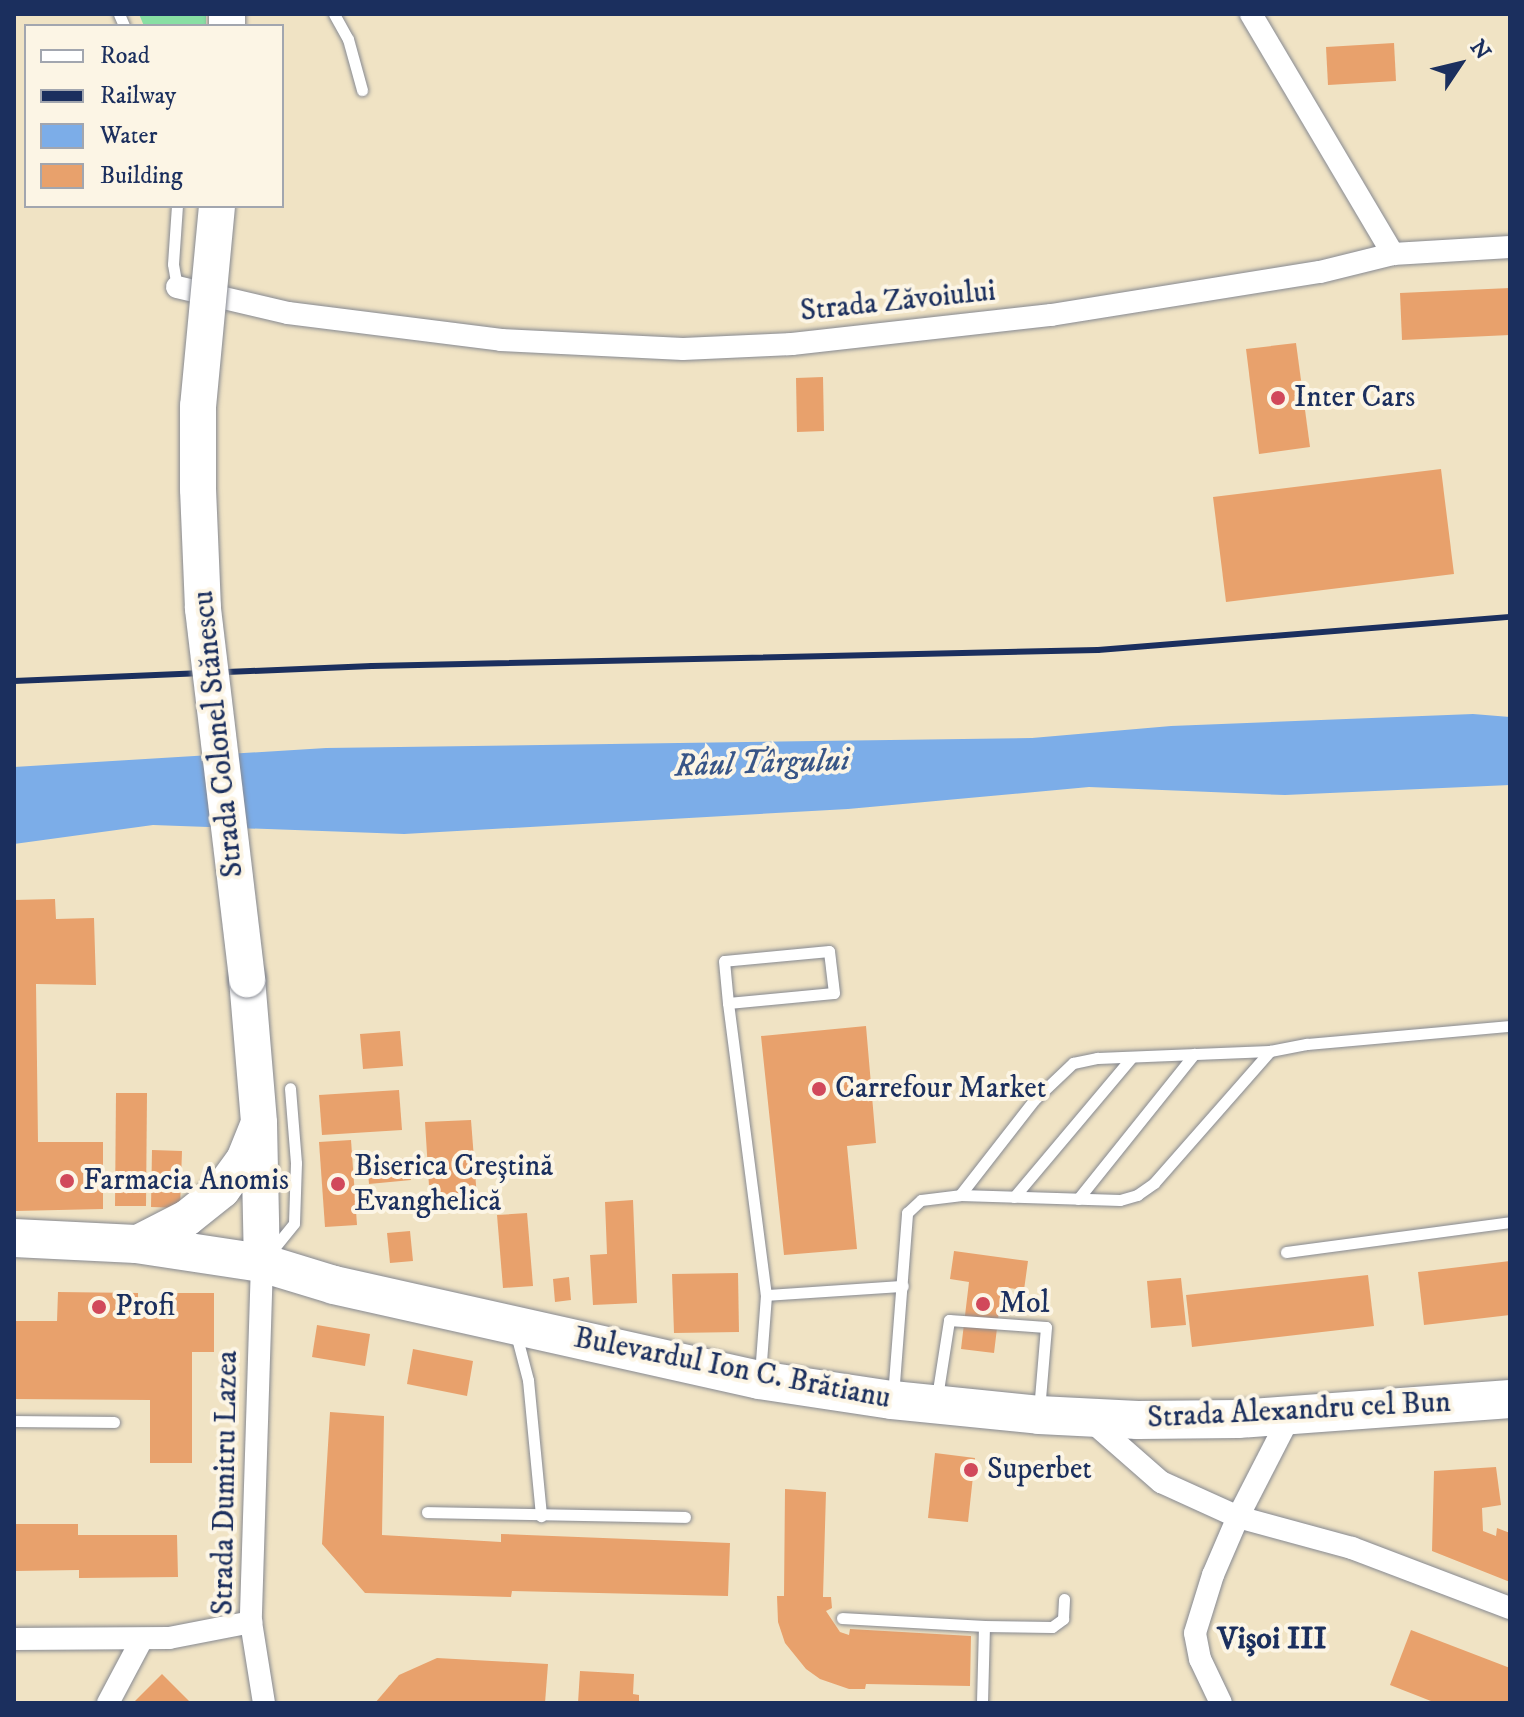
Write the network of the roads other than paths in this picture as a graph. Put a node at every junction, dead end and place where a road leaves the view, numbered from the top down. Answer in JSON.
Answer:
{"nodes":[{"id":1,"x":334,"y":14,"type":"edge"},
{"id":2,"x":1251,"y":14,"type":"edge"},
{"id":3,"x":362,"y":90,"type":"dead end"},
{"id":4,"x":177,"y":208,"type":"edge"},
{"id":5,"x":217,"y":208,"type":"edge"},
{"id":6,"x":1510,"y":247,"type":"edge"},
{"id":7,"x":1393,"y":254,"type":"junction"},
{"id":8,"x":177,"y":287,"type":"joint"},
{"id":9,"x":728,"y":1003,"type":"junction"},
{"id":10,"x":1510,"y":1026,"type":"edge"},
{"id":11,"x":1270,"y":1051,"type":"junction"},
{"id":12,"x":1194,"y":1054,"type":"junction"},
{"id":13,"x":1132,"y":1057,"type":"junction"},
{"id":14,"x":290,"y":1088,"type":"dead end"},
{"id":15,"x":259,"y":1123,"type":"junction"},
{"id":16,"x":960,"y":1195,"type":"junction"},
{"id":17,"x":1014,"y":1197,"type":"junction"},
{"id":18,"x":1078,"y":1199,"type":"junction"},
{"id":19,"x":1510,"y":1222,"type":"edge"},
{"id":20,"x":14,"y":1238,"type":"edge"},
{"id":21,"x":136,"y":1244,"type":"junction"},
{"id":22,"x":1286,"y":1252,"type":"dead end"},
{"id":23,"x":262,"y":1263,"type":"junction"},
{"id":24,"x":903,"y":1286,"type":"junction"},
{"id":25,"x":766,"y":1295,"type":"junction"},
{"id":26,"x":514,"y":1326,"type":"junction"},
{"id":27,"x":759,"y":1380,"type":"junction"},
{"id":28,"x":1510,"y":1399,"type":"edge"},
{"id":29,"x":892,"y":1400,"type":"junction"},
{"id":30,"x":936,"y":1404,"type":"junction"},
{"id":31,"x":1039,"y":1415,"type":"junction"},
{"id":32,"x":1290,"y":1416,"type":"junction"},
{"id":33,"x":1088,"y":1419,"type":"junction"},
{"id":34,"x":14,"y":1421,"type":"edge"},
{"id":35,"x":114,"y":1422,"type":"dead end"},
{"id":36,"x":427,"y":1512,"type":"dead end"},
{"id":37,"x":541,"y":1516,"type":"junction"},
{"id":38,"x":685,"y":1517,"type":"dead end"},
{"id":39,"x":1238,"y":1517,"type":"junction"},
{"id":40,"x":1064,"y":1599,"type":"dead end"},
{"id":41,"x":1510,"y":1608,"type":"edge"},
{"id":42,"x":842,"y":1618,"type":"dead end"},
{"id":43,"x":251,"y":1622,"type":"junction"},
{"id":44,"x":984,"y":1626,"type":"junction"},
{"id":45,"x":14,"y":1639,"type":"edge"},
{"id":46,"x":142,"y":1639,"type":"junction"},
{"id":47,"x":108,"y":1703,"type":"edge"},
{"id":48,"x":264,"y":1703,"type":"edge"},
{"id":49,"x":982,"y":1703,"type":"edge"},
{"id":50,"x":1221,"y":1703,"type":"edge"}],
"edges":[{"from":1,"to":3,"type":"lane"},
{"from":2,"to":7,"type":"street"},
{"from":4,"to":8,"type":"lane"},
{"from":5,"to":15,"type":"main road","name":"Strada Colonel Stănescu","bridge":true},
{"from":6,"to":7,"type":"street","name":"Strada Zăvoiului"},
{"from":7,"to":8,"type":"street","name":"Strada Zăvoiului"},
{"from":9,"to":9,"type":"lane"},
{"from":9,"to":25,"type":"lane"},
{"from":10,"to":11,"type":"lane"},
{"from":11,"to":12,"type":"lane"},
{"from":11,"to":18,"type":"lane"},
{"from":12,"to":13,"type":"lane"},
{"from":12,"to":18,"type":"lane"},
{"from":13,"to":16,"type":"lane"},
{"from":13,"to":17,"type":"lane"},
{"from":14,"to":23,"type":"lane"},
{"from":15,"to":21,"type":"main road"},
{"from":15,"to":23,"type":"main road","name":"Strada Colonel Stănescu"},
{"from":16,"to":17,"type":"lane"},
{"from":16,"to":24,"type":"lane"},
{"from":17,"to":18,"type":"lane"},
{"from":19,"to":22,"type":"lane"},
{"from":20,"to":21,"type":"highway","name":"Bulevardul Ion C. Brătianu"},
{"from":21,"to":23,"type":"highway","name":"Bulevardul Ion C. Brătianu"},
{"from":23,"to":26,"type":"highway","name":"Bulevardul Ion C. Brătianu"},
{"from":23,"to":43,"type":"street","name":"Strada Dumitru Lazea"},
{"from":24,"to":25,"type":"lane"},
{"from":24,"to":29,"type":"lane"},
{"from":25,"to":27,"type":"lane"},
{"from":26,"to":27,"type":"highway","name":"Bulevardul Ion C. Brătianu"},
{"from":26,"to":37,"type":"lane"},
{"from":27,"to":29,"type":"highway","name":"Bulevardul Ion C. Brătianu"},
{"from":28,"to":32,"type":"highway","name":"Strada Alexandru cel Bun"},
{"from":29,"to":30,"type":"highway","name":"Bulevardul Ion C. Brătianu"},
{"from":30,"to":31,"type":"highway","name":"Bulevardul Ion C. Brătianu"},
{"from":30,"to":31,"type":"lane"},
{"from":31,"to":33,"type":"highway","name":"Bulevardul Ion C. Brătianu"},
{"from":32,"to":33,"type":"highway","name":"Strada Alexandru cel Bun"},
{"from":32,"to":39,"type":"street"},
{"from":33,"to":39,"type":"street"},
{"from":34,"to":35,"type":"lane"},
{"from":36,"to":37,"type":"lane"},
{"from":37,"to":38,"type":"lane"},
{"from":39,"to":41,"type":"street"},
{"from":39,"to":50,"type":"street"},
{"from":40,"to":44,"type":"lane"},
{"from":42,"to":44,"type":"lane"},
{"from":43,"to":46,"type":"street"},
{"from":43,"to":48,"type":"street","name":"Strada Dumitru Lazea"},
{"from":44,"to":49,"type":"lane"},
{"from":45,"to":46,"type":"street"},
{"from":46,"to":47,"type":"street"}]}
